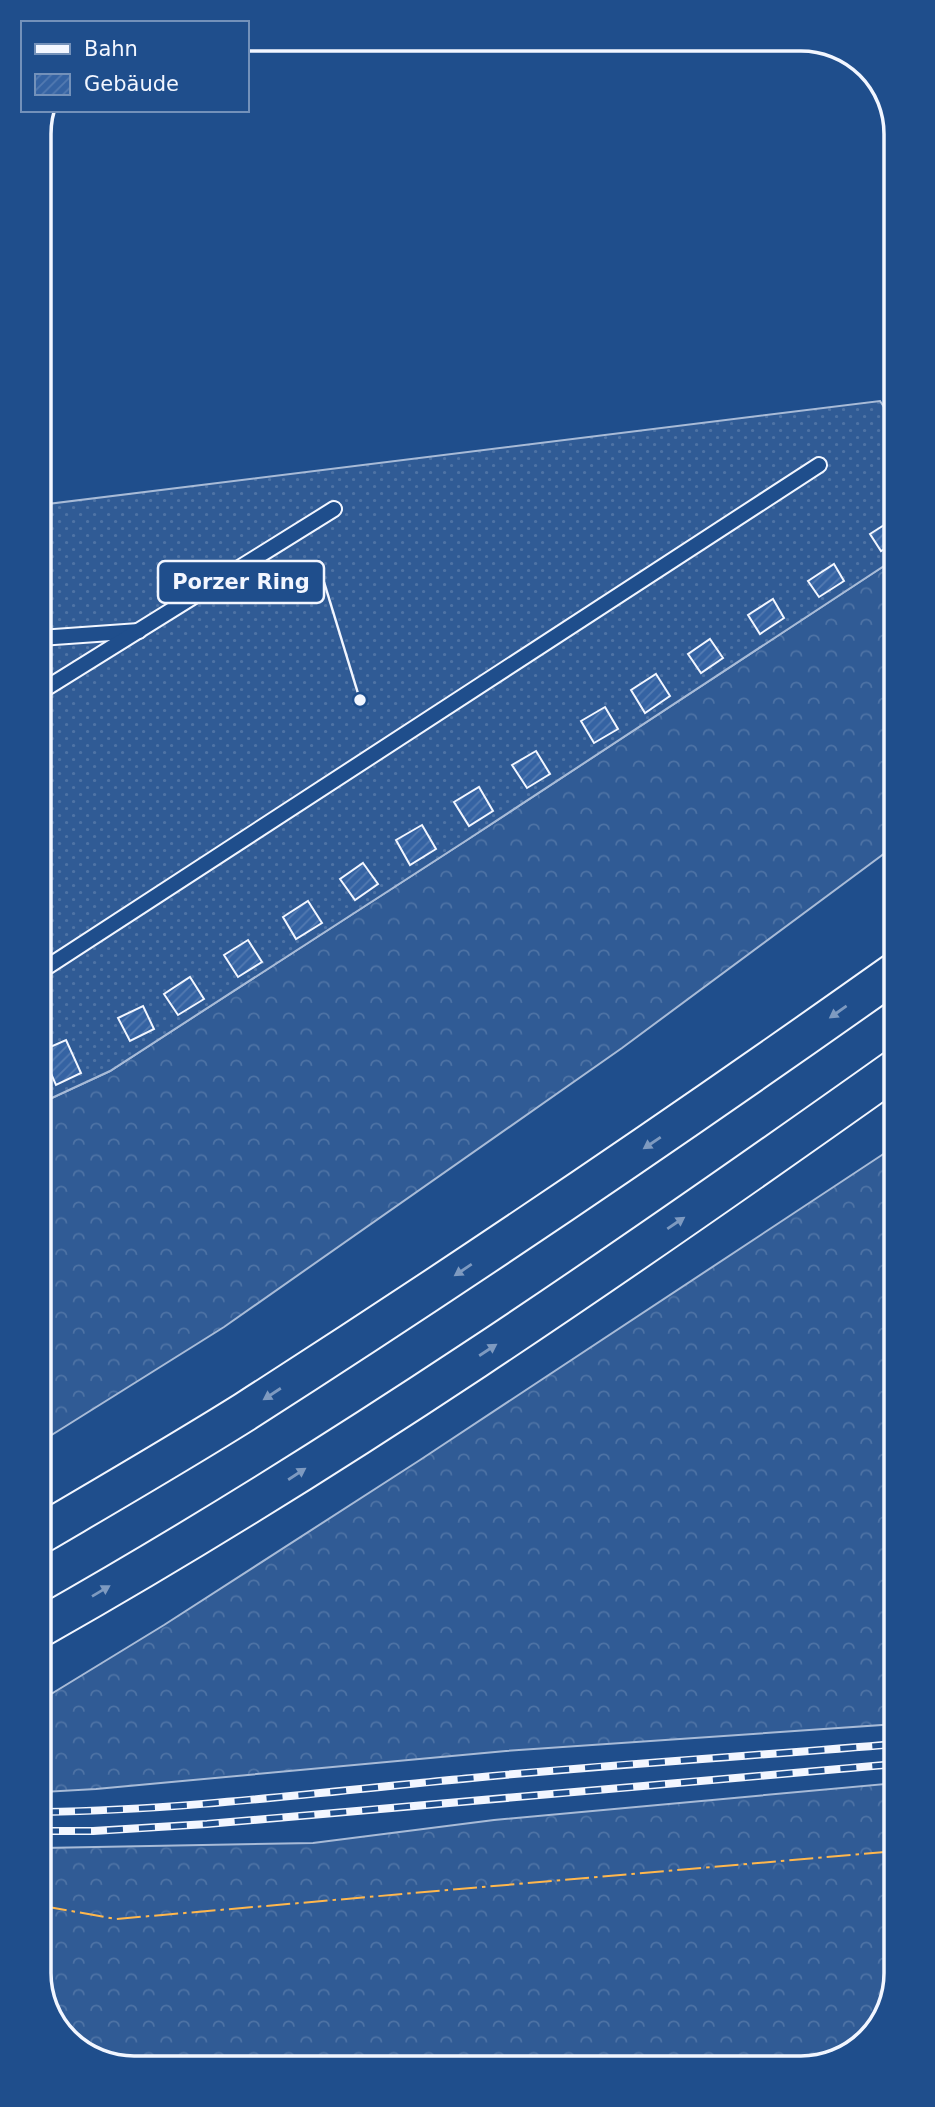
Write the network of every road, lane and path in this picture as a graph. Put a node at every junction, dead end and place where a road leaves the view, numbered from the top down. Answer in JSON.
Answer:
{"nodes":[{"id":1,"x":819,"y":465,"type":"dead end"},
{"id":2,"x":334,"y":509,"type":"dead end"},
{"id":3,"x":140,"y":631,"type":"junction"},
{"id":4,"x":51,"y":637,"type":"edge"},
{"id":5,"x":51,"y":685,"type":"edge"},
{"id":6,"x":51,"y":964,"type":"edge"},
{"id":7,"x":884,"y":980,"type":"edge"},
{"id":8,"x":884,"y":1077,"type":"edge"},
{"id":9,"x":51,"y":1528,"type":"edge"},
{"id":10,"x":51,"y":1621,"type":"edge"}],
"edges":[{"from":1,"to":6,"type":"lane"},
{"from":2,"to":3,"type":"lane"},
{"from":3,"to":4,"type":"lane"},
{"from":3,"to":5,"type":"lane"},
{"from":7,"to":9,"type":"highway","one_way":true},
{"from":10,"to":8,"type":"highway","one_way":true}]}
